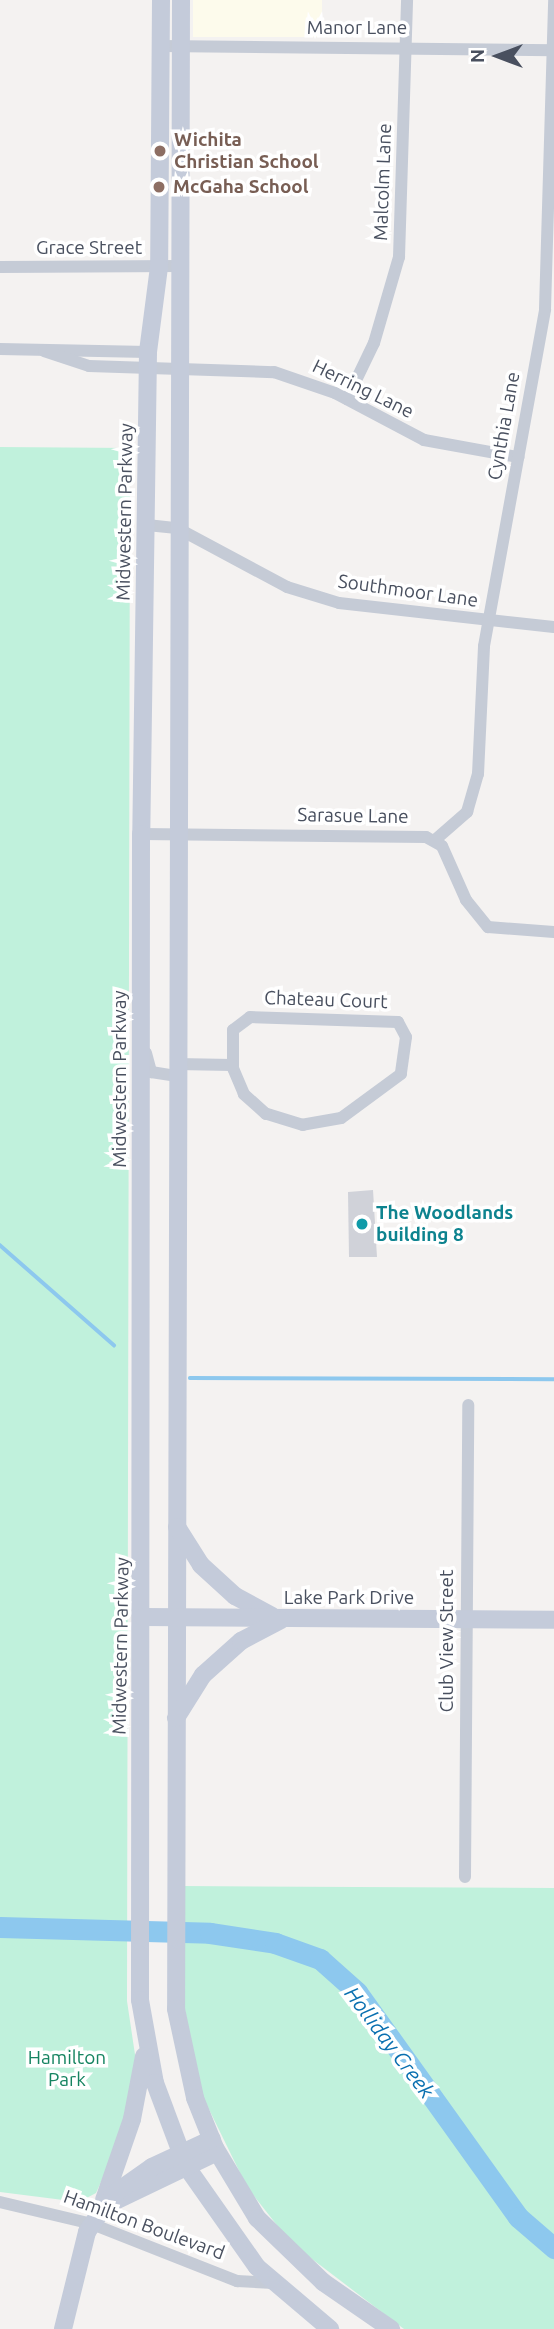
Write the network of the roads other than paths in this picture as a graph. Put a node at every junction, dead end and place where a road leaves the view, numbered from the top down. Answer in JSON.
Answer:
{"nodes":[{"id":1,"x":161,"y":0,"type":"edge"},
{"id":2,"x":181,"y":0,"type":"edge"},
{"id":3,"x":407,"y":0,"type":"edge"},
{"id":4,"x":554,"y":0,"type":"edge"},
{"id":5,"x":160,"y":46,"type":"junction"},
{"id":6,"x":180,"y":46,"type":"junction"},
{"id":7,"x":407,"y":48,"type":"junction"},
{"id":8,"x":554,"y":50,"type":"edge"},
{"id":9,"x":0,"y":267,"type":"edge"},
{"id":10,"x":159,"y":267,"type":"junction"},
{"id":11,"x":179,"y":267,"type":"junction"},
{"id":12,"x":0,"y":349,"type":"edge"},
{"id":13,"x":148,"y":361,"type":"junction"},
{"id":14,"x":178,"y":368,"type":"junction"},
{"id":15,"x":347,"y":398,"type":"junction"},
{"id":16,"x":518,"y":457,"type":"junction"},
{"id":17,"x":147,"y":525,"type":"junction"},
{"id":18,"x":177,"y":528,"type":"junction"},
{"id":19,"x":489,"y":622,"type":"junction"},
{"id":20,"x":554,"y":627,"type":"edge"},
{"id":21,"x":141,"y":834,"type":"junction"},
{"id":22,"x":176,"y":834,"type":"junction"},
{"id":23,"x":435,"y":840,"type":"junction"},
{"id":24,"x":554,"y":932,"type":"edge"},
{"id":25,"x":141,"y":997,"type":"junction"},
{"id":26,"x":232,"y":1065,"type":"junction"},
{"id":27,"x":176,"y":1070,"type":"junction"},
{"id":28,"x":468,"y":1405,"type":"dead end"},
{"id":29,"x":177,"y":1527,"type":"junction"},
{"id":30,"x":143,"y":1617,"type":"junction"},
{"id":31,"x":177,"y":1617,"type":"junction"},
{"id":32,"x":280,"y":1618,"type":"junction"},
{"id":33,"x":467,"y":1620,"type":"junction"},
{"id":34,"x":554,"y":1620,"type":"edge"},
{"id":35,"x":176,"y":1718,"type":"junction"},
{"id":36,"x":465,"y":1877,"type":"dead end"},
{"id":37,"x":145,"y":2042,"type":"junction"},
{"id":38,"x":215,"y":2146,"type":"junction"},
{"id":39,"x":183,"y":2160,"type":"junction"},
{"id":40,"x":0,"y":2202,"type":"edge"},
{"id":41,"x":100,"y":2213,"type":"junction"},
{"id":42,"x":273,"y":2283,"type":"junction"},
{"id":43,"x":63,"y":2329,"type":"edge"},
{"id":44,"x":330,"y":2329,"type":"edge"},
{"id":45,"x":391,"y":2329,"type":"edge"}],
"edges":[{"from":1,"to":5,"type":"main road","name":"Midwestern Parkway"},
{"from":2,"to":6,"type":"main road"},
{"from":3,"to":7,"type":"street","name":"Malcolm Lane"},
{"from":4,"to":8,"type":"street","name":"Cynthia Lane"},
{"from":5,"to":6,"type":"street","name":"Manor Lane"},
{"from":5,"to":10,"type":"main road","name":"Midwestern Parkway"},
{"from":6,"to":7,"type":"street","name":"Manor Lane"},
{"from":6,"to":11,"type":"main road"},
{"from":7,"to":8,"type":"street","name":"Manor Lane"},
{"from":7,"to":15,"type":"street","name":"Malcolm Lane"},
{"from":8,"to":16,"type":"street","name":"Cynthia Lane"},
{"from":9,"to":10,"type":"street","name":"Grace Street"},
{"from":10,"to":11,"type":"street","name":"Grace Street"},
{"from":10,"to":13,"type":"main road","name":"Midwestern Parkway"},
{"from":11,"to":14,"type":"main road"},
{"from":12,"to":13,"type":"street","name":"Herring Lane"},
{"from":13,"to":14,"type":"street","name":"Herring Lane"},
{"from":13,"to":17,"type":"main road","name":"Midwestern Parkway"},
{"from":14,"to":15,"type":"street","name":"Herring Lane"},
{"from":14,"to":18,"type":"main road"},
{"from":15,"to":16,"type":"street","name":"Herring Lane"},
{"from":16,"to":19,"type":"street","name":"Cynthia Lane"},
{"from":17,"to":18,"type":"street","name":"Southmoor Lane"},
{"from":17,"to":21,"type":"main road","name":"Midwestern Parkway"},
{"from":18,"to":19,"type":"street","name":"Southmoor Lane"},
{"from":18,"to":22,"type":"main road"},
{"from":19,"to":20,"type":"street","name":"Southmoor Lane"},
{"from":19,"to":23,"type":"street","name":"Cynthia Lane"},
{"from":21,"to":22,"type":"street","name":"Sarasue Lane"},
{"from":21,"to":25,"type":"main road","name":"Midwestern Parkway"},
{"from":22,"to":23,"type":"street","name":"Sarasue Lane"},
{"from":22,"to":27,"type":"main road"},
{"from":23,"to":24,"type":"street","name":"Sarasue Lane"},
{"from":25,"to":27,"type":"street"},
{"from":25,"to":30,"type":"main road","name":"Midwestern Parkway"},
{"from":26,"to":26,"type":"street","name":"Chateau Court"},
{"from":26,"to":27,"type":"street"},
{"from":27,"to":29,"type":"main road"},
{"from":28,"to":33,"type":"street","name":"Club View Street"},
{"from":29,"to":31,"type":"main road"},
{"from":29,"to":32,"type":"main road"},
{"from":30,"to":31,"type":"main road","name":"Lake Park Drive"},
{"from":30,"to":37,"type":"main road","name":"Midwestern Parkway"},
{"from":31,"to":32,"type":"main road","name":"Lake Park Drive"},
{"from":31,"to":35,"type":"main road"},
{"from":32,"to":33,"type":"main road","name":"Lake Park Drive"},
{"from":32,"to":35,"type":"main road"},
{"from":33,"to":34,"type":"main road","name":"Lake Park Drive"},
{"from":33,"to":36,"type":"street","name":"Club View Street"},
{"from":35,"to":38,"type":"main road"},
{"from":37,"to":39,"type":"main road","name":"Midwestern Parkway"},
{"from":37,"to":41,"type":"main road"},
{"from":38,"to":39,"type":"main road"},
{"from":38,"to":45,"type":"main road"},
{"from":39,"to":41,"type":"main road"},
{"from":39,"to":42,"type":"main road","name":"Midwestern Parkway"},
{"from":40,"to":41,"type":"street","name":"Hamilton Boulevard"},
{"from":41,"to":42,"type":"street","name":"Hamilton Boulevard"},
{"from":41,"to":43,"type":"main road"},
{"from":42,"to":44,"type":"main road","name":"Midwestern Parkway"}]}
